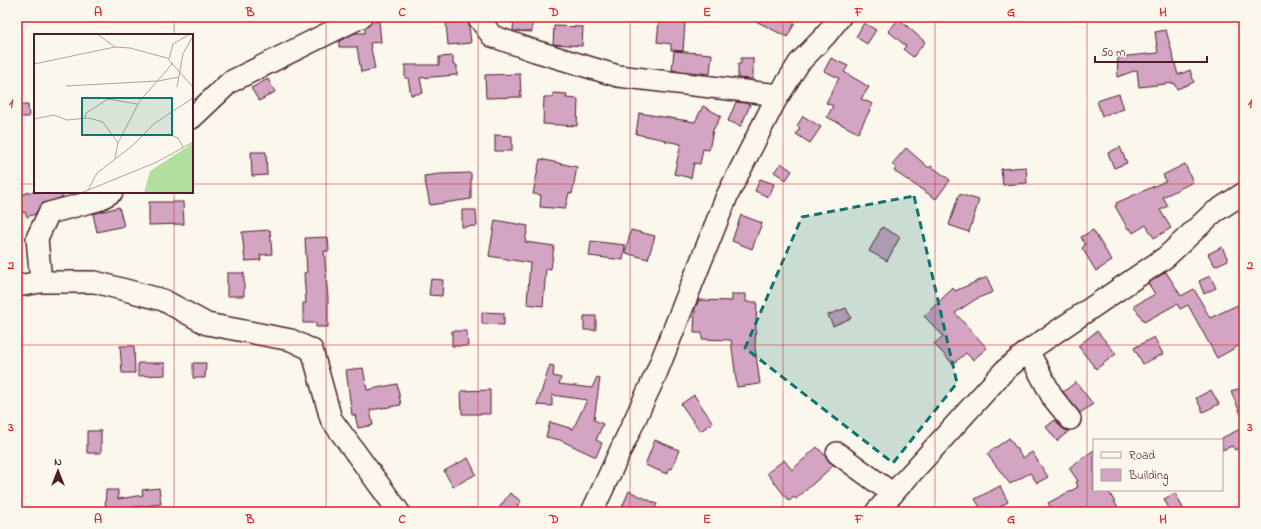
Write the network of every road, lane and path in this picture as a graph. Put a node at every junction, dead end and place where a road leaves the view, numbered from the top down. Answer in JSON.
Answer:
{"nodes":[{"id":1,"x":361,"y":17,"type":"edge"},
{"id":2,"x":478,"y":17,"type":"edge"},
{"id":3,"x":840,"y":17,"type":"edge"},
{"id":4,"x":779,"y":95,"type":"junction"},
{"id":5,"x":193,"y":117,"type":"edge"},
{"id":6,"x":110,"y":193,"type":"edge"},
{"id":7,"x":1244,"y":193,"type":"edge"},
{"id":8,"x":41,"y":282,"type":"junction"},
{"id":9,"x":17,"y":286,"type":"edge"},
{"id":10,"x":1028,"y":351,"type":"junction"},
{"id":11,"x":1070,"y":419,"type":"dead end"},
{"id":12,"x":836,"y":454,"type":"dead end"},
{"id":13,"x":893,"y":494,"type":"junction"},
{"id":14,"x":399,"y":512,"type":"edge"},
{"id":15,"x":592,"y":512,"type":"edge"},
{"id":16,"x":876,"y":512,"type":"edge"}],
"edges":[{"from":1,"to":5,"type":"street"},
{"from":2,"to":4,"type":"street"},
{"from":3,"to":4,"type":"street"},
{"from":4,"to":15,"type":"street"},
{"from":6,"to":8,"type":"street"},
{"from":7,"to":10,"type":"street"},
{"from":8,"to":9,"type":"street"},
{"from":8,"to":14,"type":"street"},
{"from":10,"to":11,"type":"street"},
{"from":10,"to":13,"type":"street"},
{"from":12,"to":13,"type":"street"},
{"from":13,"to":16,"type":"street"}]}
